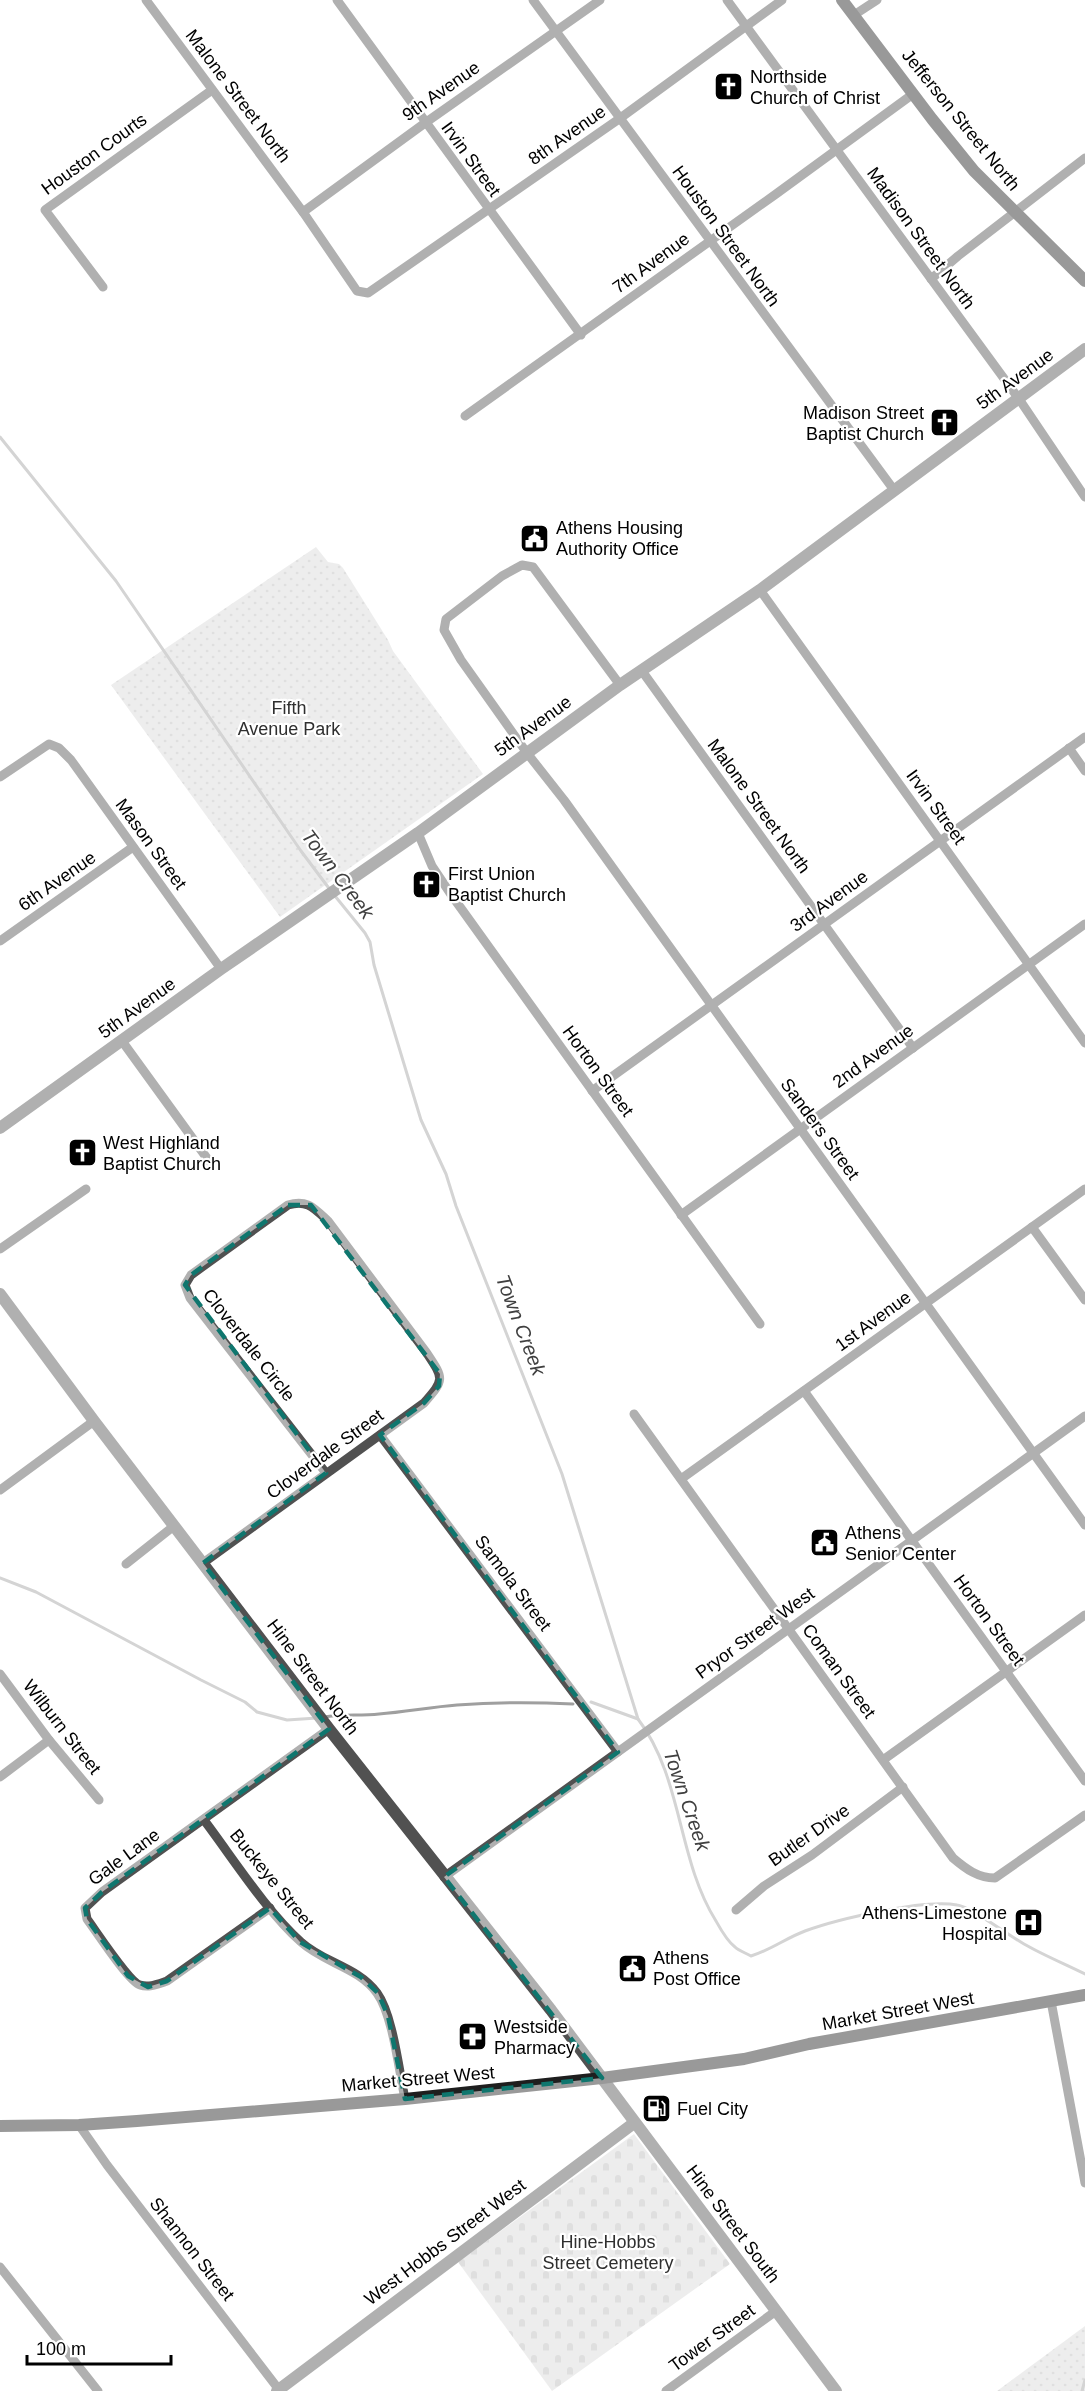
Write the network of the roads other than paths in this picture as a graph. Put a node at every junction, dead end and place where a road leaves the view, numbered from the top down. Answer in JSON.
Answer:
{"nodes":[{"id":1,"x":146,"y":0,"type":"edge"},
{"id":2,"x":337,"y":0,"type":"edge"},
{"id":3,"x":533,"y":0,"type":"edge"},
{"id":4,"x":600,"y":0,"type":"edge"},
{"id":5,"x":727,"y":0,"type":"edge"},
{"id":6,"x":782,"y":0,"type":"edge"},
{"id":7,"x":842,"y":0,"type":"edge"},
{"id":8,"x":877,"y":0,"type":"edge"},
{"id":9,"x":854,"y":15,"type":"junction"},
{"id":10,"x":746,"y":27,"type":"junction"},
{"id":11,"x":556,"y":31,"type":"junction"},
{"id":12,"x":212,"y":90,"type":"junction"},
{"id":13,"x":913,"y":94,"type":"junction"},
{"id":14,"x":619,"y":118,"type":"junction"},
{"id":15,"x":425,"y":123,"type":"junction"},
{"id":16,"x":838,"y":150,"type":"junction"},
{"id":17,"x":1085,"y":158,"type":"edge"},
{"id":18,"x":488,"y":210,"type":"junction"},
{"id":19,"x":303,"y":212,"type":"junction"},
{"id":20,"x":1014,"y":213,"type":"junction"},
{"id":21,"x":709,"y":241,"type":"junction"},
{"id":22,"x":931,"y":279,"type":"junction"},
{"id":23,"x":1085,"y":281,"type":"edge"},
{"id":24,"x":103,"y":287,"type":"dead end"},
{"id":25,"x":368,"y":293,"type":"joint"},
{"id":26,"x":580,"y":335,"type":"junction"},
{"id":27,"x":1085,"y":349,"type":"edge"},
{"id":28,"x":1019,"y":399,"type":"junction"},
{"id":29,"x":465,"y":416,"type":"dead end"},
{"id":30,"x":894,"y":490,"type":"junction"},
{"id":31,"x":1085,"y":497,"type":"edge"},
{"id":32,"x":760,"y":590,"type":"junction"},
{"id":33,"x":642,"y":671,"type":"junction"},
{"id":34,"x":620,"y":685,"type":"junction"},
{"id":35,"x":1085,"y":737,"type":"edge"},
{"id":36,"x":1069,"y":748,"type":"junction"},
{"id":37,"x":527,"y":753,"type":"junction"},
{"id":38,"x":1085,"y":771,"type":"edge"},
{"id":39,"x":0,"y":777,"type":"edge"},
{"id":40,"x":418,"y":833,"type":"junction"},
{"id":41,"x":940,"y":841,"type":"junction"},
{"id":42,"x":133,"y":847,"type":"junction"},
{"id":43,"x":824,"y":924,"type":"junction"},
{"id":44,"x":1085,"y":924,"type":"edge"},
{"id":45,"x":0,"y":941,"type":"edge"},
{"id":46,"x":1029,"y":965,"type":"junction"},
{"id":47,"x":221,"y":969,"type":"junction"},
{"id":48,"x":712,"y":1005,"type":"junction"},
{"id":49,"x":122,"y":1041,"type":"junction"},
{"id":50,"x":1085,"y":1043,"type":"edge"},
{"id":51,"x":913,"y":1048,"type":"junction"},
{"id":52,"x":592,"y":1091,"type":"junction"},
{"id":53,"x":0,"y":1128,"type":"edge"},
{"id":54,"x":801,"y":1129,"type":"junction"},
{"id":55,"x":208,"y":1161,"type":"dead end"},
{"id":56,"x":86,"y":1189,"type":"dead end"},
{"id":57,"x":1085,"y":1189,"type":"edge"},
{"id":58,"x":681,"y":1215,"type":"junction"},
{"id":59,"x":1032,"y":1227,"type":"junction"},
{"id":60,"x":0,"y":1249,"type":"edge"},
{"id":61,"x":0,"y":1294,"type":"edge"},
{"id":62,"x":1085,"y":1300,"type":"edge"},
{"id":63,"x":926,"y":1303,"type":"junction"},
{"id":64,"x":760,"y":1324,"type":"dead end"},
{"id":65,"x":430,"y":1358,"type":"joint"},
{"id":66,"x":804,"y":1391,"type":"junction"},
{"id":67,"x":634,"y":1414,"type":"dead end"},
{"id":68,"x":1085,"y":1416,"type":"edge"},
{"id":69,"x":94,"y":1421,"type":"junction"},
{"id":70,"x":380,"y":1435,"type":"junction"},
{"id":71,"x":1033,"y":1453,"type":"junction"},
{"id":72,"x":326,"y":1473,"type":"junction"},
{"id":73,"x":681,"y":1479,"type":"junction"},
{"id":74,"x":0,"y":1490,"type":"edge"},
{"id":75,"x":1085,"y":1525,"type":"edge"},
{"id":76,"x":174,"y":1526,"type":"junction"},
{"id":77,"x":912,"y":1540,"type":"junction"},
{"id":78,"x":203,"y":1563,"type":"junction"},
{"id":79,"x":126,"y":1564,"type":"dead end"},
{"id":80,"x":1085,"y":1615,"type":"edge"},
{"id":81,"x":789,"y":1629,"type":"junction"},
{"id":82,"x":1006,"y":1672,"type":"junction"},
{"id":83,"x":0,"y":1674,"type":"edge"},
{"id":84,"x":329,"y":1729,"type":"junction"},
{"id":85,"x":49,"y":1740,"type":"junction"},
{"id":86,"x":618,"y":1752,"type":"junction"},
{"id":87,"x":883,"y":1760,"type":"junction"},
{"id":88,"x":0,"y":1777,"type":"edge"},
{"id":89,"x":1085,"y":1781,"type":"edge"},
{"id":90,"x":903,"y":1787,"type":"junction"},
{"id":91,"x":99,"y":1800,"type":"dead end"},
{"id":92,"x":1085,"y":1815,"type":"edge"},
{"id":93,"x":204,"y":1820,"type":"junction"},
{"id":94,"x":444,"y":1877,"type":"junction"},
{"id":95,"x":270,"y":1908,"type":"junction"},
{"id":96,"x":736,"y":1910,"type":"dead end"},
{"id":97,"x":1080,"y":1996,"type":"edge"},
{"id":98,"x":1050,"y":2001,"type":"junction"},
{"id":99,"x":602,"y":2078,"type":"junction"},
{"id":100,"x":405,"y":2099,"type":"junction"},
{"id":101,"x":634,"y":2123,"type":"junction"},
{"id":102,"x":79,"y":2125,"type":"junction"},
{"id":103,"x":0,"y":2126,"type":"edge"},
{"id":104,"x":1085,"y":2183,"type":"edge"},
{"id":105,"x":0,"y":2267,"type":"edge"},
{"id":106,"x":776,"y":2311,"type":"junction"},
{"id":107,"x":279,"y":2390,"type":"edge"},
{"id":108,"x":98,"y":2391,"type":"edge"},
{"id":109,"x":666,"y":2391,"type":"edge"},
{"id":110,"x":836,"y":2391,"type":"edge"}],
"edges":[{"from":1,"to":12,"type":"street","name":"Malone Street North"},
{"from":2,"to":15,"type":"street","name":"Irvin Street"},
{"from":3,"to":11,"type":"street","name":"Houston Street North"},
{"from":4,"to":11,"type":"street","name":"9th Avenue"},
{"from":5,"to":10,"type":"street","name":"Madison Street North"},
{"from":6,"to":10,"type":"street","name":"8th Avenue"},
{"from":7,"to":9,"type":"main road","name":"Jefferson Street North"},
{"from":8,"to":9,"type":"street"},
{"from":9,"to":13,"type":"main road","name":"Jefferson Street North"},
{"from":10,"to":14,"type":"street","name":"8th Avenue"},
{"from":10,"to":16,"type":"street","name":"Madison Street North"},
{"from":11,"to":14,"type":"street","name":"Houston Street North"},
{"from":11,"to":15,"type":"street","name":"9th Avenue"},
{"from":12,"to":19,"type":"street","name":"Malone Street North"},
{"from":12,"to":24,"type":"street","name":"Houston Courts"},
{"from":13,"to":16,"type":"street","name":"7th Avenue"},
{"from":13,"to":20,"type":"main road","name":"Jefferson Street North"},
{"from":14,"to":18,"type":"street","name":"8th Avenue"},
{"from":14,"to":21,"type":"street","name":"Houston Street North"},
{"from":15,"to":18,"type":"street","name":"Irvin Street"},
{"from":15,"to":19,"type":"street","name":"9th Avenue"},
{"from":16,"to":21,"type":"street","name":"7th Avenue"},
{"from":16,"to":22,"type":"street","name":"Madison Street North"},
{"from":17,"to":20,"type":"street"},
{"from":18,"to":25,"type":"street","name":"8th Avenue"},
{"from":18,"to":26,"type":"street","name":"Irvin Street"},
{"from":19,"to":25,"type":"street","name":"Malone Street North"},
{"from":20,"to":22,"type":"street"},
{"from":20,"to":23,"type":"main road","name":"Jefferson Street North"},
{"from":21,"to":26,"type":"street","name":"7th Avenue"},
{"from":21,"to":30,"type":"street","name":"Houston Street North"},
{"from":22,"to":28,"type":"street","name":"Madison Street North"},
{"from":26,"to":29,"type":"street","name":"7th Avenue"},
{"from":27,"to":28,"type":"street","name":"5th Avenue"},
{"from":28,"to":30,"type":"street","name":"5th Avenue"},
{"from":28,"to":31,"type":"street","name":"Madison Street North"},
{"from":30,"to":32,"type":"street","name":"5th Avenue"},
{"from":32,"to":33,"type":"street","name":"5th Avenue"},
{"from":32,"to":41,"type":"street","name":"Irvin Street"},
{"from":33,"to":34,"type":"street","name":"5th Avenue"},
{"from":33,"to":43,"type":"street","name":"Malone Street North"},
{"from":34,"to":37,"type":"street","name":"5th Avenue"},
{"from":34,"to":37,"type":"street","name":"Sanders Street"},
{"from":35,"to":36,"type":"street","name":"3rd Avenue"},
{"from":36,"to":38,"type":"street"},
{"from":36,"to":41,"type":"street","name":"3rd Avenue"},
{"from":37,"to":40,"type":"street","name":"5th Avenue"},
{"from":37,"to":48,"type":"street","name":"Sanders Street"},
{"from":39,"to":42,"type":"street","name":"Mason Street"},
{"from":40,"to":47,"type":"street","name":"5th Avenue"},
{"from":40,"to":52,"type":"street","name":"Horton Street"},
{"from":41,"to":43,"type":"street","name":"3rd Avenue"},
{"from":41,"to":46,"type":"street","name":"Irvin Street"},
{"from":42,"to":45,"type":"street","name":"6th Avenue"},
{"from":42,"to":47,"type":"street","name":"Mason Street"},
{"from":43,"to":48,"type":"street","name":"3rd Avenue"},
{"from":43,"to":51,"type":"street","name":"Malone Street North"},
{"from":44,"to":46,"type":"street","name":"2nd Avenue"},
{"from":46,"to":50,"type":"street","name":"Irvin Street"},
{"from":46,"to":51,"type":"street","name":"2nd Avenue"},
{"from":47,"to":49,"type":"street","name":"5th Avenue"},
{"from":48,"to":52,"type":"street","name":"3rd Avenue"},
{"from":48,"to":54,"type":"street","name":"Sanders Street"},
{"from":49,"to":53,"type":"street","name":"5th Avenue"},
{"from":49,"to":55,"type":"street"},
{"from":51,"to":54,"type":"street","name":"2nd Avenue"},
{"from":52,"to":58,"type":"street","name":"Horton Street"},
{"from":54,"to":58,"type":"street","name":"2nd Avenue"},
{"from":54,"to":63,"type":"street","name":"Sanders Street"},
{"from":56,"to":60,"type":"street"},
{"from":57,"to":59,"type":"street","name":"1st Avenue"},
{"from":58,"to":64,"type":"street","name":"Horton Street"},
{"from":59,"to":62,"type":"street"},
{"from":59,"to":63,"type":"street","name":"1st Avenue"},
{"from":61,"to":69,"type":"street","name":"Hine Street North"},
{"from":63,"to":66,"type":"street","name":"1st Avenue"},
{"from":63,"to":71,"type":"street","name":"Sanders Street"},
{"from":65,"to":70,"type":"street","name":"Cloverdale Street"},
{"from":65,"to":72,"type":"street","name":"Cloverdale Circle"},
{"from":66,"to":73,"type":"street","name":"1st Avenue"},
{"from":66,"to":77,"type":"street","name":"Horton Street"},
{"from":67,"to":73,"type":"street","name":"Coman Street"},
{"from":68,"to":71,"type":"street","name":"Pryor Street West"},
{"from":69,"to":74,"type":"street"},
{"from":69,"to":76,"type":"street","name":"Hine Street North"},
{"from":70,"to":72,"type":"street","name":"Cloverdale Street"},
{"from":70,"to":86,"type":"street","name":"Samola Street"},
{"from":71,"to":75,"type":"street","name":"Sanders Street"},
{"from":71,"to":77,"type":"street","name":"Pryor Street West"},
{"from":72,"to":78,"type":"street","name":"Cloverdale Street"},
{"from":73,"to":81,"type":"street","name":"Coman Street"},
{"from":76,"to":78,"type":"street","name":"Hine Street North"},
{"from":76,"to":79,"type":"street"},
{"from":77,"to":81,"type":"street","name":"Pryor Street West"},
{"from":77,"to":82,"type":"street","name":"Horton Street"},
{"from":78,"to":84,"type":"street","name":"Hine Street North"},
{"from":80,"to":82,"type":"street"},
{"from":81,"to":86,"type":"street","name":"Pryor Street West"},
{"from":81,"to":87,"type":"street","name":"Coman Street"},
{"from":82,"to":87,"type":"street"},
{"from":82,"to":89,"type":"street","name":"Horton Street"},
{"from":83,"to":85,"type":"street","name":"Wilburn Street"},
{"from":84,"to":93,"type":"street","name":"Gale Lane"},
{"from":84,"to":94,"type":"street","name":"Hine Street North"},
{"from":85,"to":88,"type":"street"},
{"from":85,"to":91,"type":"street","name":"Wilburn Street"},
{"from":86,"to":94,"type":"street","name":"Pryor Street West"},
{"from":87,"to":90,"type":"street","name":"Coman Street"},
{"from":90,"to":92,"type":"street","name":"Coman Street"},
{"from":90,"to":96,"type":"street","name":"Butler Drive"},
{"from":93,"to":95,"type":"street","name":"Buckeye Street"},
{"from":93,"to":95,"type":"street","name":"Gale Lane"},
{"from":94,"to":99,"type":"street","name":"Hine Street North"},
{"from":95,"to":100,"type":"street","name":"Buckeye Street"},
{"from":97,"to":98,"type":"main road","name":"Market Street West"},
{"from":98,"to":99,"type":"main road","name":"Market Street West"},
{"from":98,"to":104,"type":"street"},
{"from":99,"to":100,"type":"main road","name":"Market Street West"},
{"from":99,"to":101,"type":"street","name":"Hine Street South"},
{"from":100,"to":102,"type":"main road","name":"Market Street West"},
{"from":101,"to":106,"type":"street","name":"Hine Street South"},
{"from":101,"to":107,"type":"street","name":"West Hobbs Street West"},
{"from":102,"to":103,"type":"main road","name":"Market Street West"},
{"from":102,"to":107,"type":"street","name":"Shannon Street"},
{"from":105,"to":108,"type":"street"},
{"from":106,"to":109,"type":"street","name":"Tower Street"},
{"from":106,"to":110,"type":"street","name":"Hine Street South"}]}
